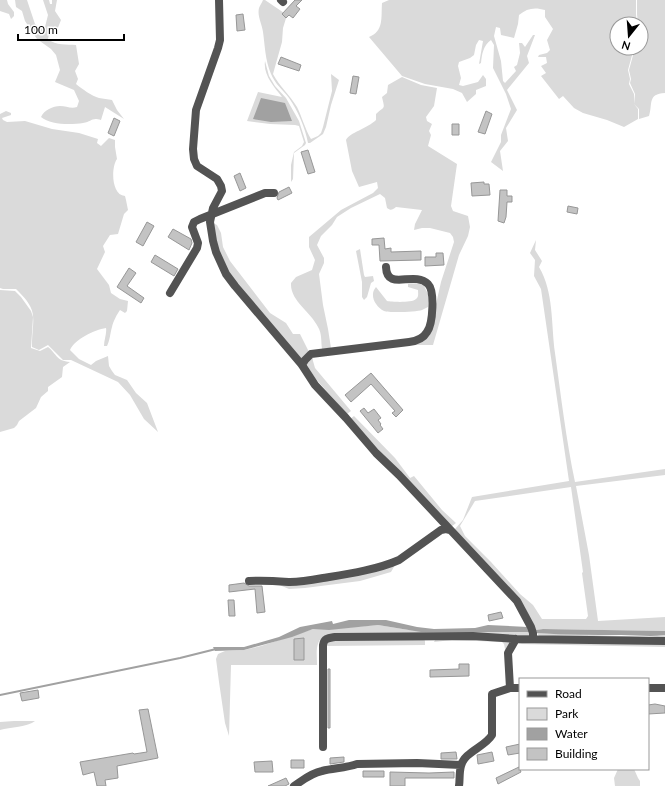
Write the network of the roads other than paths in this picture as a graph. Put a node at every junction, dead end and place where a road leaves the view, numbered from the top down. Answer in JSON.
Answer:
{"nodes":[{"id":1,"x":218,"y":0,"type":"edge"},
{"id":2,"x":274,"y":193,"type":"dead end"},
{"id":3,"x":211,"y":214,"type":"junction"},
{"id":4,"x":386,"y":267,"type":"dead end"},
{"id":5,"x":170,"y":293,"type":"dead end"},
{"id":6,"x":302,"y":366,"type":"junction"},
{"id":7,"x":450,"y":530,"type":"junction"},
{"id":8,"x":249,"y":581,"type":"dead end"},
{"id":9,"x":532,"y":633,"type":"junction"},
{"id":10,"x":516,"y":639,"type":"junction"},
{"id":11,"x":665,"y":641,"type":"edge"},
{"id":12,"x":510,"y":688,"type":"junction"},
{"id":13,"x":519,"y":688,"type":"edge"},
{"id":14,"x":649,"y":688,"type":"edge"},
{"id":15,"x":665,"y":688,"type":"edge"},
{"id":16,"x":323,"y":747,"type":"dead end"},
{"id":17,"x":461,"y":765,"type":"junction"},
{"id":18,"x":294,"y":786,"type":"edge"},
{"id":19,"x":459,"y":786,"type":"edge"}],
"edges":[{"from":1,"to":3,"type":"street"},
{"from":2,"to":3,"type":"street"},
{"from":3,"to":5,"type":"street"},
{"from":3,"to":6,"type":"street"},
{"from":4,"to":6,"type":"street"},
{"from":6,"to":7,"type":"street"},
{"from":7,"to":8,"type":"street"},
{"from":7,"to":9,"type":"street"},
{"from":9,"to":10,"type":"street"},
{"from":9,"to":11,"type":"street"},
{"from":10,"to":12,"type":"street"},
{"from":10,"to":16,"type":"street"},
{"from":12,"to":13,"type":"street"},
{"from":12,"to":17,"type":"street"},
{"from":14,"to":15,"type":"street"},
{"from":17,"to":18,"type":"street"},
{"from":17,"to":19,"type":"street"}]}
